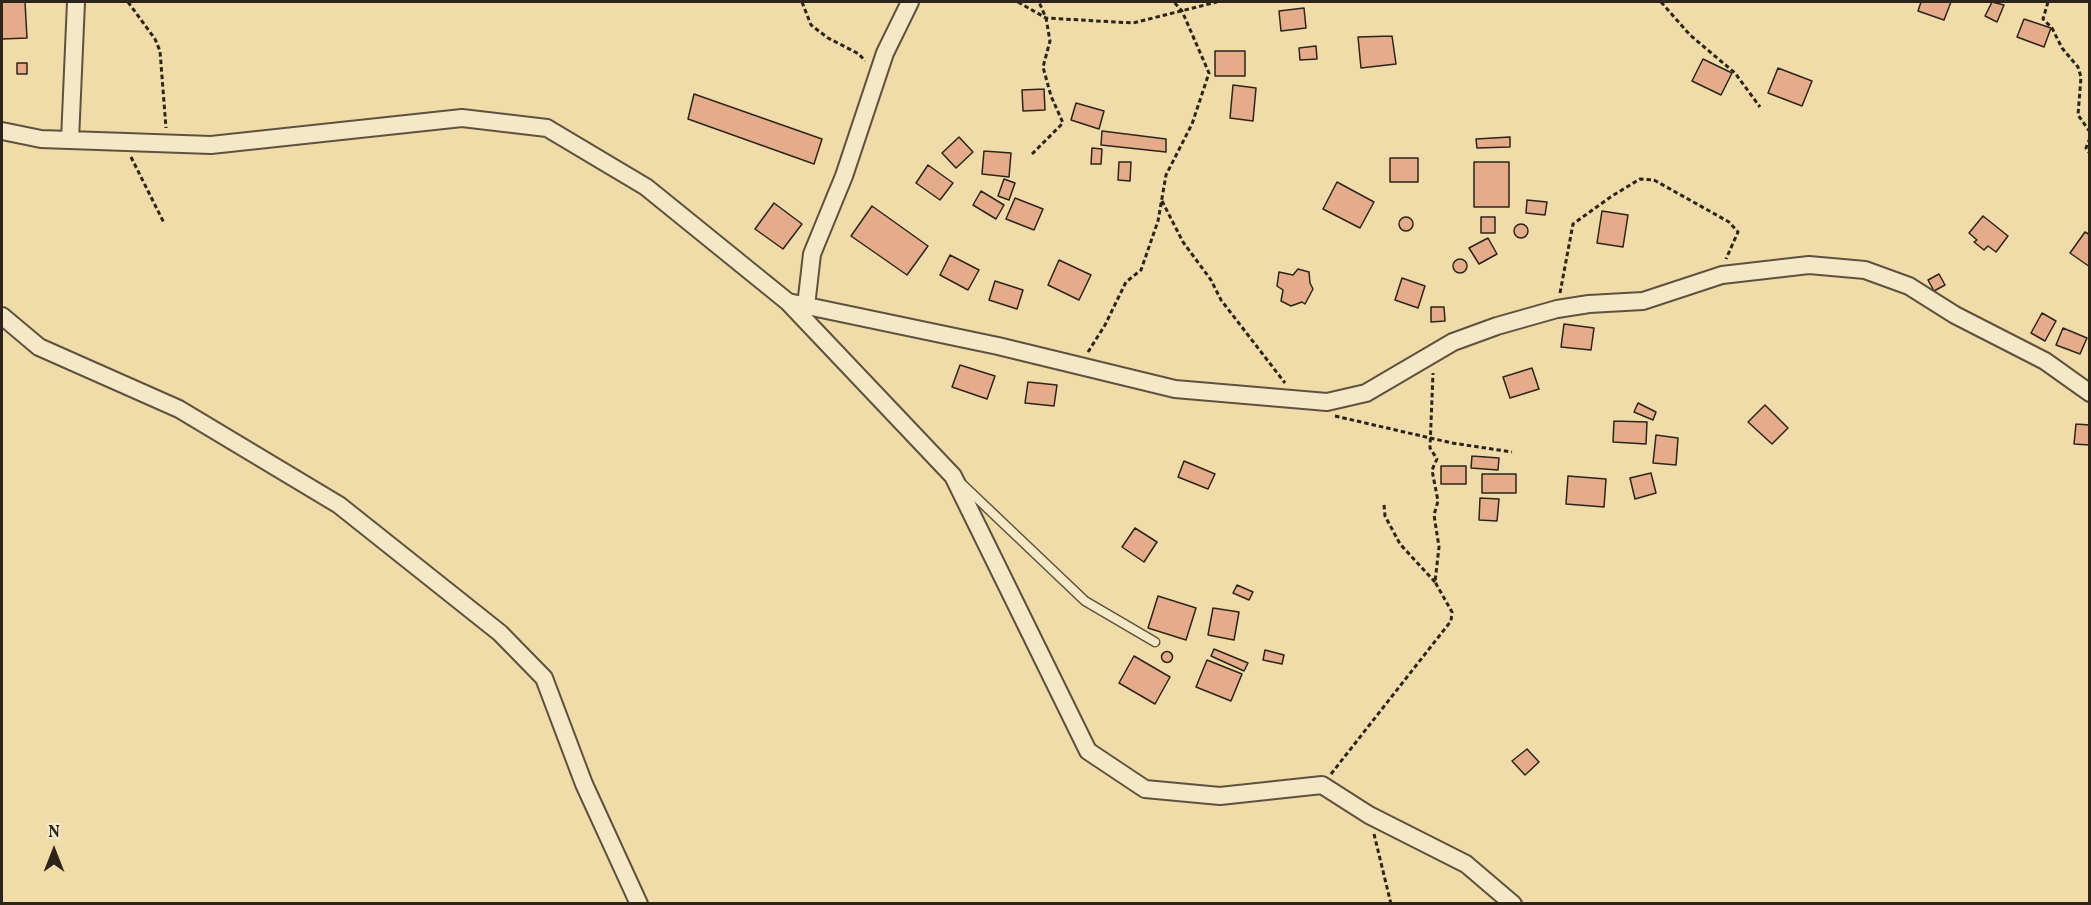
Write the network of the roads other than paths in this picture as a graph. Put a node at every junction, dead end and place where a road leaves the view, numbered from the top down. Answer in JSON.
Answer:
{"nodes":[{"id":1,"x":76,"y":2,"type":"edge"},
{"id":2,"x":910,"y":2,"type":"edge"},
{"id":3,"x":2,"y":131,"type":"edge"},
{"id":4,"x":70,"y":140,"type":"junction"},
{"id":5,"x":788,"y":302,"type":"junction"},
{"id":6,"x":806,"y":306,"type":"junction"},
{"id":7,"x":2,"y":316,"type":"edge"},
{"id":8,"x":2090,"y":393,"type":"edge"},
{"id":9,"x":953,"y":476,"type":"junction"},
{"id":10,"x":1155,"y":642,"type":"dead end"},
{"id":11,"x":639,"y":903,"type":"edge"},
{"id":12,"x":1513,"y":903,"type":"edge"}],
"edges":[{"from":1,"to":4,"type":"street"},
{"from":2,"to":6,"type":"street"},
{"from":3,"to":4,"type":"street"},
{"from":4,"to":5,"type":"street"},
{"from":5,"to":6,"type":"street"},
{"from":5,"to":9,"type":"street"},
{"from":6,"to":8,"type":"street"},
{"from":7,"to":11,"type":"street"},
{"from":9,"to":10,"type":"lane"},
{"from":9,"to":12,"type":"street"}]}
